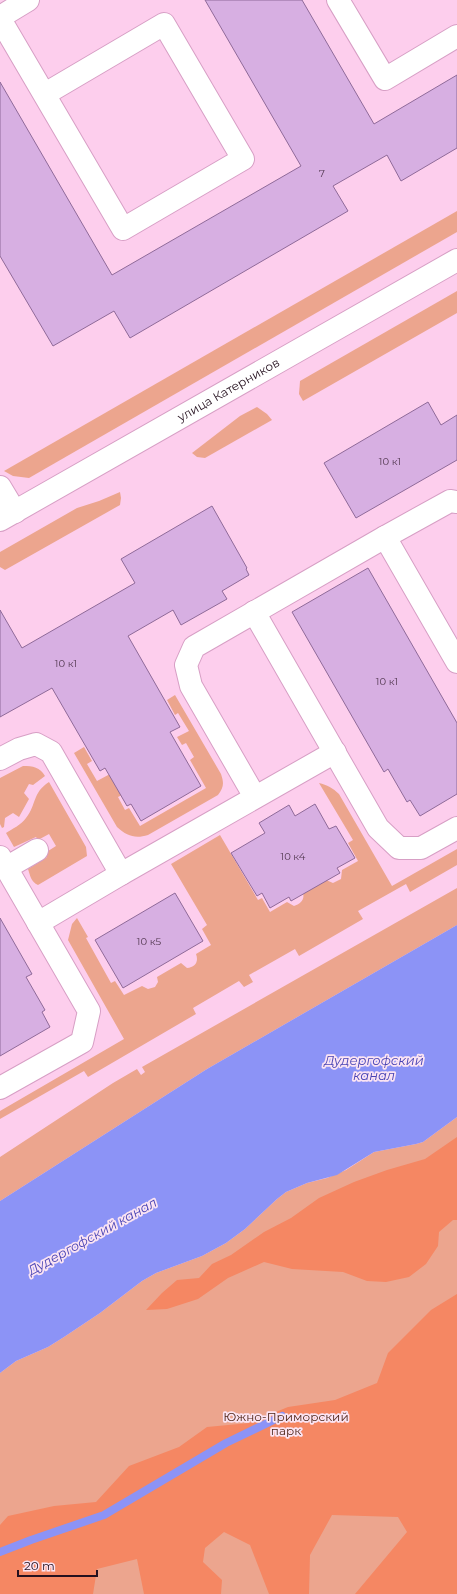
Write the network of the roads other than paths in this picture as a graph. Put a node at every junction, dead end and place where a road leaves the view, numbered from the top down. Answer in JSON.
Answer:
{"nodes":[{"id":1,"x":28,"y":0,"type":"edge"},
{"id":2,"x":338,"y":0,"type":"edge"},
{"id":3,"x":0,"y":18,"type":"edge"},
{"id":4,"x":457,"y":36,"type":"edge"},
{"id":5,"x":45,"y":94,"type":"junction"},
{"id":6,"x":457,"y":260,"type":"edge"},
{"id":7,"x":0,"y":487,"type":"edge"},
{"id":8,"x":457,"y":502,"type":"edge"},
{"id":9,"x":7,"y":516,"type":"edge"},
{"id":10,"x":385,"y":537,"type":"junction"},
{"id":11,"x":254,"y":612,"type":"junction"},
{"id":12,"x":457,"y":662,"type":"edge"},
{"id":13,"x":335,"y":752,"type":"junction"},
{"id":14,"x":0,"y":759,"type":"edge"},
{"id":15,"x":255,"y":797,"type":"junction"},
{"id":16,"x":457,"y":828,"type":"edge"},
{"id":17,"x":37,"y":850,"type":"dead end"},
{"id":18,"x":3,"y":863,"type":"edge"},
{"id":19,"x":121,"y":874,"type":"junction"},
{"id":20,"x":38,"y":922,"type":"junction"},
{"id":21,"x":0,"y":1088,"type":"edge"}],
"edges":[{"from":1,"to":3,"type":"street"},
{"from":2,"to":4,"type":"street"},
{"from":3,"to":5,"type":"street"},
{"from":5,"to":5,"type":"street"},
{"from":6,"to":9,"type":"street","name":"улица Катерников"},
{"from":7,"to":9,"type":"street"},
{"from":8,"to":10,"type":"street"},
{"from":10,"to":11,"type":"street"},
{"from":10,"to":12,"type":"street"},
{"from":11,"to":13,"type":"street"},
{"from":11,"to":15,"type":"street"},
{"from":13,"to":15,"type":"street"},
{"from":13,"to":16,"type":"street"},
{"from":14,"to":19,"type":"street"},
{"from":15,"to":19,"type":"street"},
{"from":17,"to":18,"type":"street"},
{"from":18,"to":20,"type":"street"},
{"from":19,"to":20,"type":"street"},
{"from":20,"to":21,"type":"street"}]}
